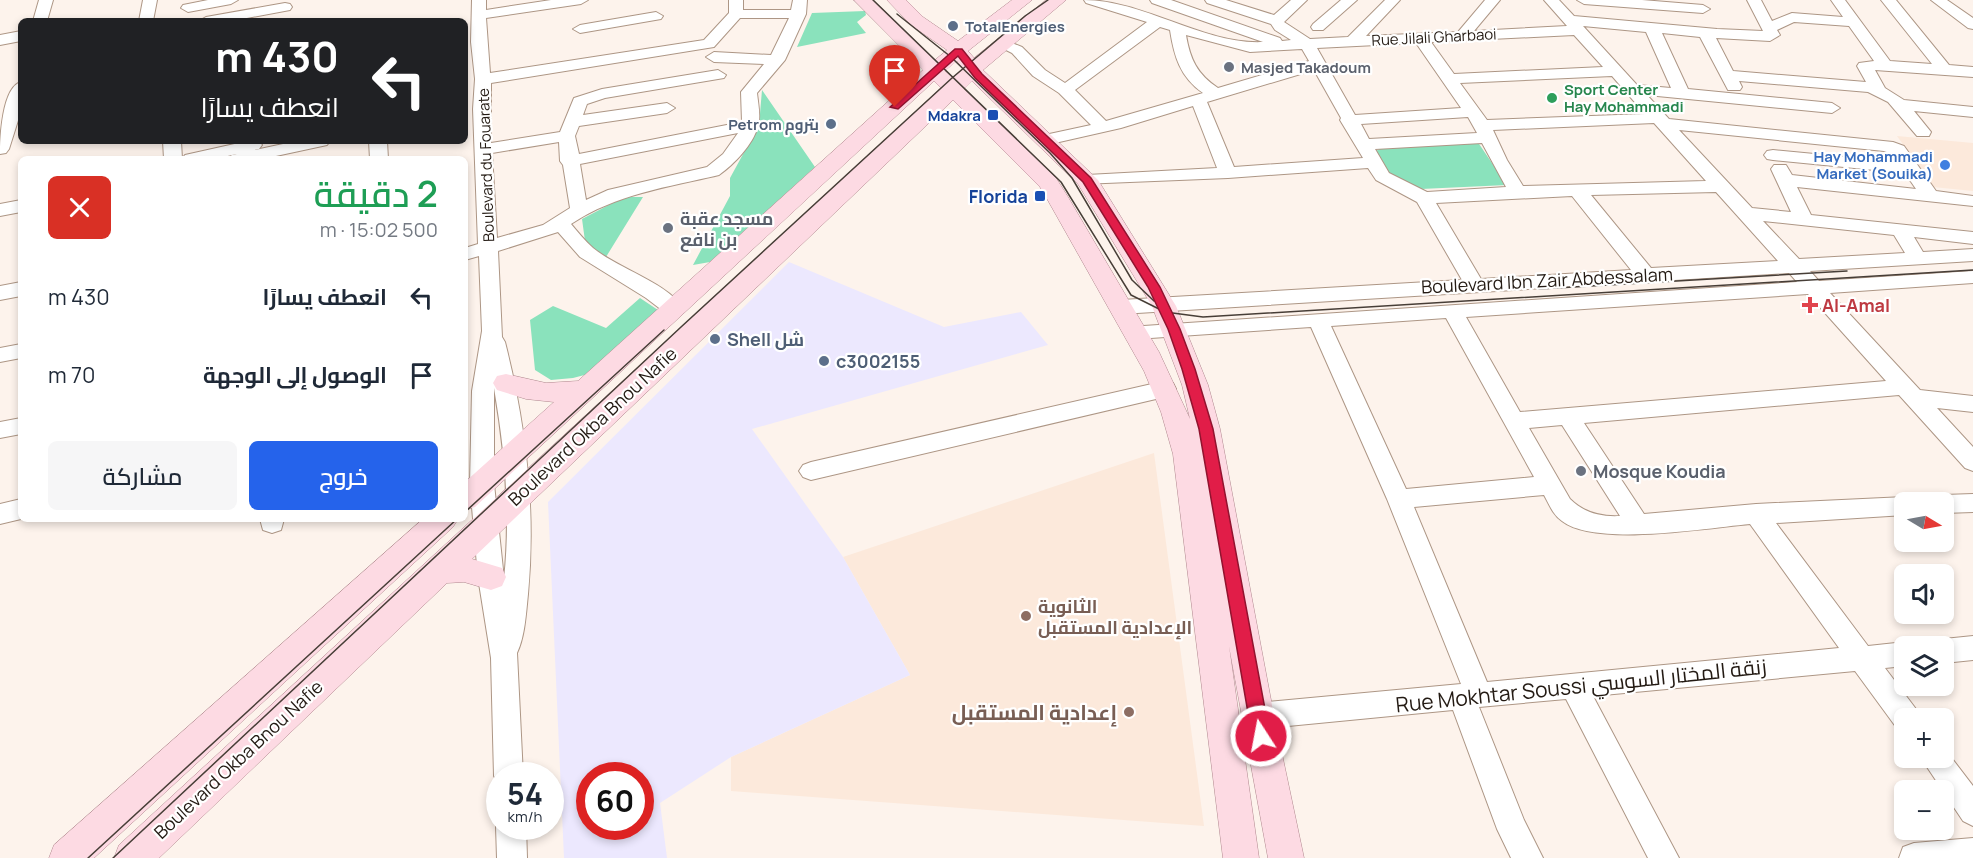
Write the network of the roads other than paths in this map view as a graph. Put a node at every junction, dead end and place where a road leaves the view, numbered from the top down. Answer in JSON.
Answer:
{"nodes":[{"id":1,"x":46,"y":0,"type":"edge"},
{"id":2,"x":150,"y":0,"type":"edge"},
{"id":3,"x":231,"y":0,"type":"edge"},
{"id":4,"x":581,"y":0,"type":"edge"},
{"id":5,"x":651,"y":0,"type":"edge"},
{"id":6,"x":863,"y":0,"type":"edge"},
{"id":7,"x":896,"y":0,"type":"edge"},
{"id":8,"x":1023,"y":0,"type":"edge"},
{"id":9,"x":1057,"y":0,"type":"edge"},
{"id":10,"x":1157,"y":0,"type":"edge"},
{"id":11,"x":1213,"y":0,"type":"edge"},
{"id":12,"x":1300,"y":0,"type":"edge"},
{"id":13,"x":1350,"y":0,"type":"edge"},
{"id":14,"x":1358,"y":0,"type":"edge"},
{"id":15,"x":1472,"y":0,"type":"edge"},
{"id":16,"x":1551,"y":0,"type":"edge"},
{"id":17,"x":1584,"y":0,"type":"edge"},
{"id":18,"x":1838,"y":0,"type":"edge"},
{"id":19,"x":1888,"y":0,"type":"edge"},
{"id":20,"x":1938,"y":0,"type":"edge"},
{"id":21,"x":560,"y":1,"type":"edge"},
{"id":22,"x":1100,"y":1,"type":"edge"},
{"id":23,"x":1601,"y":1,"type":"edge"},
{"id":24,"x":1491,"y":2,"type":"edge"},
{"id":25,"x":1389,"y":4,"type":"edge"},
{"id":26,"x":1247,"y":5,"type":"edge"},
{"id":27,"x":1700,"y":5,"type":"edge"},
{"id":28,"x":1758,"y":6,"type":"edge"},
{"id":29,"x":736,"y":7,"type":"edge"},
{"id":30,"x":800,"y":7,"type":"edge"},
{"id":31,"x":479,"y":8,"type":"edge"},
{"id":32,"x":285,"y":9,"type":"edge"},
{"id":33,"x":187,"y":10,"type":"edge"},
{"id":34,"x":1136,"y":15,"type":"junction"},
{"id":35,"x":1792,"y":17,"type":"junction"},
{"id":36,"x":41,"y":18,"type":"edge"},
{"id":37,"x":147,"y":18,"type":"edge"},
{"id":38,"x":226,"y":18,"type":"edge"},
{"id":39,"x":1157,"y":21,"type":"junction"},
{"id":40,"x":1276,"y":21,"type":"junction"},
{"id":41,"x":1853,"y":22,"type":"junction"},
{"id":42,"x":1574,"y":25,"type":"junction"},
{"id":43,"x":1973,"y":25,"type":"edge"},
{"id":44,"x":1318,"y":27,"type":"dead end"},
{"id":45,"x":1770,"y":27,"type":"junction"},
{"id":46,"x":1177,"y":28,"type":"junction"},
{"id":47,"x":1652,"y":28,"type":"junction"},
{"id":48,"x":580,"y":29,"type":"dead end"},
{"id":49,"x":660,"y":34,"type":"junction"},
{"id":50,"x":1711,"y":34,"type":"junction"},
{"id":51,"x":1462,"y":36,"type":"junction"},
{"id":52,"x":18,"y":37,"type":"edge"},
{"id":53,"x":1421,"y":39,"type":"junction"},
{"id":54,"x":0,"y":40,"type":"edge"},
{"id":55,"x":1354,"y":40,"type":"junction"},
{"id":56,"x":472,"y":43,"type":"edge"},
{"id":57,"x":1002,"y":44,"type":"junction"},
{"id":58,"x":1298,"y":45,"type":"junction"},
{"id":59,"x":711,"y":51,"type":"junction"},
{"id":60,"x":958,"y":51,"type":"junction"},
{"id":61,"x":777,"y":60,"type":"junction"},
{"id":62,"x":1317,"y":64,"type":"junction"},
{"id":63,"x":1885,"y":65,"type":"junction"},
{"id":64,"x":1944,"y":69,"type":"junction"},
{"id":65,"x":974,"y":70,"type":"junction"},
{"id":66,"x":1616,"y":71,"type":"junction"},
{"id":67,"x":933,"y":72,"type":"junction"},
{"id":68,"x":1973,"y":72,"type":"edge"},
{"id":69,"x":1728,"y":75,"type":"junction"},
{"id":70,"x":599,"y":78,"type":"junction"},
{"id":71,"x":483,"y":79,"type":"junction"},
{"id":72,"x":720,"y":79,"type":"junction"},
{"id":73,"x":1449,"y":79,"type":"junction"},
{"id":74,"x":1878,"y":88,"type":"junction"},
{"id":75,"x":1632,"y":89,"type":"junction"},
{"id":76,"x":1065,"y":90,"type":"junction"},
{"id":77,"x":18,"y":91,"type":"edge"},
{"id":78,"x":953,"y":91,"type":"junction"},
{"id":79,"x":749,"y":92,"type":"junction"},
{"id":80,"x":664,"y":94,"type":"junction"},
{"id":81,"x":1216,"y":94,"type":"junction"},
{"id":82,"x":1682,"y":94,"type":"junction"},
{"id":83,"x":0,"y":96,"type":"edge"},
{"id":84,"x":18,"y":96,"type":"edge"},
{"id":85,"x":1198,"y":99,"type":"junction"},
{"id":86,"x":1741,"y":100,"type":"junction"},
{"id":87,"x":1900,"y":105,"type":"junction"},
{"id":88,"x":473,"y":106,"type":"edge"},
{"id":89,"x":1832,"y":108,"type":"dead end"},
{"id":90,"x":971,"y":109,"type":"junction"},
{"id":91,"x":932,"y":110,"type":"junction"},
{"id":92,"x":1973,"y":112,"type":"edge"},
{"id":93,"x":602,"y":118,"type":"junction"},
{"id":94,"x":1348,"y":120,"type":"junction"},
{"id":95,"x":1660,"y":120,"type":"junction"},
{"id":96,"x":1481,"y":125,"type":"junction"},
{"id":97,"x":750,"y":126,"type":"junction"},
{"id":98,"x":1103,"y":127,"type":"junction"},
{"id":99,"x":569,"y":129,"type":"junction"},
{"id":100,"x":1923,"y":132,"type":"dead end"},
{"id":101,"x":1762,"y":133,"type":"junction"},
{"id":102,"x":1047,"y":140,"type":"junction"},
{"id":103,"x":674,"y":142,"type":"junction"},
{"id":104,"x":303,"y":144,"type":"edge"},
{"id":105,"x":1362,"y":144,"type":"junction"},
{"id":106,"x":279,"y":148,"type":"edge"},
{"id":107,"x":0,"y":149,"type":"edge"},
{"id":108,"x":484,"y":149,"type":"junction"},
{"id":109,"x":1773,"y":155,"type":"junction"},
{"id":110,"x":215,"y":156,"type":"edge"},
{"id":111,"x":249,"y":156,"type":"edge"},
{"id":112,"x":569,"y":161,"type":"junction"},
{"id":113,"x":1911,"y":168,"type":"junction"},
{"id":114,"x":1378,"y":169,"type":"junction"},
{"id":115,"x":1228,"y":173,"type":"junction"},
{"id":116,"x":1278,"y":177,"type":"junction"},
{"id":117,"x":1785,"y":180,"type":"junction"},
{"id":118,"x":1720,"y":186,"type":"junction"},
{"id":119,"x":1092,"y":187,"type":"junction"},
{"id":120,"x":1577,"y":190,"type":"junction"},
{"id":121,"x":1518,"y":192,"type":"junction"},
{"id":122,"x":18,"y":194,"type":"edge"},
{"id":123,"x":1930,"y":196,"type":"junction"},
{"id":124,"x":0,"y":197,"type":"edge"},
{"id":125,"x":1424,"y":198,"type":"junction"},
{"id":126,"x":1973,"y":201,"type":"edge"},
{"id":127,"x":18,"y":207,"type":"edge"},
{"id":128,"x":0,"y":210,"type":"edge"},
{"id":129,"x":579,"y":210,"type":"junction"},
{"id":130,"x":1744,"y":213,"type":"junction"},
{"id":131,"x":1804,"y":220,"type":"junction"},
{"id":132,"x":561,"y":224,"type":"junction"},
{"id":133,"x":1900,"y":230,"type":"junction"},
{"id":134,"x":1973,"y":238,"type":"edge"},
{"id":135,"x":1774,"y":246,"type":"junction"},
{"id":136,"x":489,"y":248,"type":"junction"},
{"id":137,"x":468,"y":253,"type":"edge"},
{"id":138,"x":1973,"y":255,"type":"edge"},
{"id":139,"x":1918,"y":259,"type":"junction"},
{"id":140,"x":1870,"y":261,"type":"junction"},
{"id":141,"x":1792,"y":266,"type":"junction"},
{"id":142,"x":1646,"y":275,"type":"junction"},
{"id":143,"x":1972,"y":278,"type":"edge"},
{"id":144,"x":1474,"y":284,"type":"junction"},
{"id":145,"x":1860,"y":284,"type":"junction"},
{"id":146,"x":1812,"y":286,"type":"junction"},
{"id":147,"x":18,"y":290,"type":"edge"},
{"id":148,"x":0,"y":293,"type":"edge"},
{"id":149,"x":674,"y":309,"type":"junction"},
{"id":150,"x":1452,"y":311,"type":"junction"},
{"id":151,"x":1168,"y":316,"type":"junction"},
{"id":152,"x":1128,"y":319,"type":"junction"},
{"id":153,"x":1318,"y":320,"type":"junction"},
{"id":154,"x":1844,"y":322,"type":"junction"},
{"id":155,"x":492,"y":331,"type":"junction"},
{"id":156,"x":18,"y":352,"type":"edge"},
{"id":157,"x":0,"y":355,"type":"edge"},
{"id":158,"x":506,"y":383,"type":"junction"},
{"id":159,"x":587,"y":388,"type":"junction"},
{"id":160,"x":1165,"y":389,"type":"junction"},
{"id":161,"x":1909,"y":392,"type":"junction"},
{"id":162,"x":1973,"y":404,"type":"edge"},
{"id":163,"x":1568,"y":417,"type":"junction"},
{"id":164,"x":1515,"y":422,"type":"junction"},
{"id":165,"x":18,"y":427,"type":"edge"},
{"id":166,"x":0,"y":430,"type":"edge"},
{"id":167,"x":514,"y":456,"type":"junction"},
{"id":168,"x":1973,"y":462,"type":"edge"},
{"id":169,"x":811,"y":471,"type":"dead end"},
{"id":170,"x":1550,"y":485,"type":"junction"},
{"id":171,"x":473,"y":492,"type":"edge"},
{"id":172,"x":518,"y":496,"type":"junction"},
{"id":173,"x":1400,"y":499,"type":"junction"},
{"id":174,"x":1973,"y":503,"type":"edge"},
{"id":175,"x":1954,"y":504,"type":"edge"},
{"id":176,"x":1894,"y":507,"type":"edge"},
{"id":177,"x":18,"y":510,"type":"edge"},
{"id":178,"x":0,"y":514,"type":"edge"},
{"id":179,"x":1756,"y":514,"type":"junction"},
{"id":180,"x":440,"y":522,"type":"edge"},
{"id":181,"x":1638,"y":524,"type":"junction"},
{"id":182,"x":487,"y":525,"type":"junction"},
{"id":183,"x":438,"y":572,"type":"junction"},
{"id":184,"x":491,"y":577,"type":"junction"},
{"id":185,"x":1973,"y":648,"type":"edge"},
{"id":186,"x":1954,"y":650,"type":"edge"},
{"id":187,"x":1894,"y":655,"type":"edge"},
{"id":188,"x":1863,"y":657,"type":"junction"},
{"id":189,"x":504,"y":658,"type":"junction"},
{"id":190,"x":1573,"y":685,"type":"junction"},
{"id":191,"x":1471,"y":696,"type":"junction"},
{"id":192,"x":1899,"y":708,"type":"edge"},
{"id":193,"x":1257,"y":716,"type":"junction"},
{"id":194,"x":508,"y":762,"type":"edge"},
{"id":195,"x":1942,"y":768,"type":"edge"},
{"id":196,"x":1973,"y":811,"type":"edge"},
{"id":197,"x":511,"y":840,"type":"edge"},
{"id":198,"x":1973,"y":853,"type":"edge"},
{"id":199,"x":67,"y":858,"type":"edge"},
{"id":200,"x":132,"y":858,"type":"edge"},
{"id":201,"x":512,"y":858,"type":"edge"},
{"id":202,"x":1241,"y":858,"type":"edge"},
{"id":203,"x":1286,"y":858,"type":"edge"},
{"id":204,"x":1528,"y":858,"type":"edge"},
{"id":205,"x":1664,"y":858,"type":"edge"},
{"id":206,"x":1914,"y":858,"type":"edge"}],
"edges":[{"from":1,"to":36,"type":"street"},
{"from":2,"to":37,"type":"street"},
{"from":3,"to":33,"type":"street"},
{"from":4,"to":21,"type":"street"},
{"from":5,"to":49,"type":"street"},
{"from":6,"to":67,"type":"main road"},
{"from":7,"to":60,"type":"main road"},
{"from":8,"to":60,"type":"main road","name":"Boulevard Okba Bnou Nafie"},
{"from":9,"to":57,"type":"main road","name":"Boulevard Okba Bnou Nafie"},
{"from":10,"to":34,"type":"street"},
{"from":10,"to":58,"type":"street"},
{"from":11,"to":26,"type":"street"},
{"from":12,"to":40,"type":"street"},
{"from":13,"to":44,"type":"street"},
{"from":14,"to":25,"type":"street"},
{"from":15,"to":24,"type":"street"},
{"from":16,"to":42,"type":"street"},
{"from":17,"to":23,"type":"street"},
{"from":18,"to":41,"type":"street"},
{"from":19,"to":64,"type":"street"},
{"from":20,"to":43,"type":"street"},
{"from":21,"to":31,"type":"street"},
{"from":22,"to":34,"type":"street","name":"Rue Jilali Gharbaoi"},
{"from":23,"to":27,"type":"street"},
{"from":24,"to":51,"type":"street"},
{"from":25,"to":55,"type":"street"},
{"from":26,"to":40,"type":"street"},
{"from":27,"to":50,"type":"street"},
{"from":28,"to":35,"type":"street"},
{"from":28,"to":45,"type":"street"},
{"from":29,"to":30,"type":"street"},
{"from":29,"to":59,"type":"street"},
{"from":30,"to":61,"type":"street"},
{"from":31,"to":56,"type":"street","name":"Boulevard du Fouarate"},
{"from":32,"to":38,"type":"street"},
{"from":34,"to":39,"type":"street","name":"Rue Jilali Gharbaoi"},
{"from":35,"to":41,"type":"street"},
{"from":35,"to":45,"type":"street"},
{"from":39,"to":46,"type":"street","name":"Rue Jilali Gharbaoi"},
{"from":39,"to":76,"type":"street"},
{"from":40,"to":58,"type":"street"},
{"from":41,"to":63,"type":"street"},
{"from":42,"to":47,"type":"street","name":"Rue Jilali Gharbaoi"},
{"from":42,"to":51,"type":"street","name":"Rue Jilali Gharbaoi"},
{"from":42,"to":66,"type":"street"},
{"from":45,"to":50,"type":"street","name":"Rue Jilali Gharbaoi"},
{"from":46,"to":58,"type":"street","name":"Rue Jilali Gharbaoi"},
{"from":46,"to":81,"type":"street"},
{"from":47,"to":50,"type":"street","name":"Rue Jilali Gharbaoi"},
{"from":47,"to":82,"type":"street"},
{"from":48,"to":49,"type":"street"},
{"from":49,"to":59,"type":"street"},
{"from":49,"to":70,"type":"street"},
{"from":50,"to":69,"type":"street"},
{"from":51,"to":53,"type":"street","name":"Rue Jilali Gharbaoi"},
{"from":52,"to":54,"type":"street"},
{"from":53,"to":55,"type":"street","name":"Rue Jilali Gharbaoi"},
{"from":53,"to":73,"type":"street"},
{"from":55,"to":58,"type":"street","name":"Rue Jilali Gharbaoi"},
{"from":56,"to":71,"type":"street","name":"Boulevard du Fouarate"},
{"from":57,"to":65,"type":"main road","name":"Boulevard Okba Bnou Nafie"},
{"from":57,"to":76,"type":"street"},
{"from":58,"to":62,"type":"street"},
{"from":59,"to":61,"type":"street"},
{"from":59,"to":72,"type":"street"},
{"from":60,"to":65,"type":"main road"},
{"from":60,"to":67,"type":"main road","name":"Boulevard Okba Bnou Nafie"},
{"from":61,"to":79,"type":"street"},
{"from":62,"to":81,"type":"street"},
{"from":62,"to":94,"type":"street"},
{"from":63,"to":64,"type":"street"},
{"from":63,"to":74,"type":"street"},
{"from":64,"to":68,"type":"street"},
{"from":65,"to":78,"type":"main road","name":"Boulevard Okba Bnou Nafie"},
{"from":65,"to":102,"type":"main road"},
{"from":66,"to":73,"type":"street"},
{"from":66,"to":75,"type":"street"},
{"from":67,"to":78,"type":"main road"},
{"from":67,"to":149,"type":"main road","name":"Boulevard Okba Bnou Nafie"},
{"from":69,"to":74,"type":"street"},
{"from":69,"to":86,"type":"street"},
{"from":70,"to":71,"type":"street"},
{"from":70,"to":80,"type":"street"},
{"from":70,"to":93,"type":"street"},
{"from":70,"to":99,"type":"street"},
{"from":71,"to":88,"type":"street","name":"Boulevard du Fouarate"},
{"from":72,"to":79,"type":"street"},
{"from":72,"to":80,"type":"street"},
{"from":73,"to":96,"type":"street"},
{"from":74,"to":87,"type":"street"},
{"from":75,"to":82,"type":"street"},
{"from":75,"to":95,"type":"street"},
{"from":76,"to":98,"type":"street"},
{"from":77,"to":83,"type":"street"},
{"from":78,"to":90,"type":"main road"},
{"from":78,"to":91,"type":"main road","name":"Boulevard Okba Bnou Nafie"},
{"from":79,"to":97,"type":"street"},
{"from":80,"to":93,"type":"street"},
{"from":80,"to":103,"type":"street"},
{"from":81,"to":85,"type":"street"},
{"from":82,"to":86,"type":"street"},
{"from":84,"to":107,"type":"street"},
{"from":85,"to":98,"type":"street"},
{"from":85,"to":115,"type":"street"},
{"from":86,"to":89,"type":"street"},
{"from":87,"to":92,"type":"street"},
{"from":87,"to":100,"type":"street"},
{"from":88,"to":108,"type":"street","name":"Boulevard du Fouarate"},
{"from":90,"to":91,"type":"main road"},
{"from":90,"to":152,"type":"main road"},
{"from":91,"to":172,"type":"main road","name":"Boulevard Okba Bnou Nafie"},
{"from":93,"to":99,"type":"street"},
{"from":94,"to":96,"type":"street"},
{"from":94,"to":105,"type":"street"},
{"from":95,"to":96,"type":"street"},
{"from":95,"to":101,"type":"street"},
{"from":95,"to":118,"type":"street"},
{"from":96,"to":105,"type":"street"},
{"from":96,"to":121,"type":"street"},
{"from":97,"to":103,"type":"street"},
{"from":97,"to":129,"type":"street"},
{"from":98,"to":102,"type":"street"},
{"from":99,"to":108,"type":"street"},
{"from":99,"to":112,"type":"street"},
{"from":101,"to":109,"type":"street"},
{"from":101,"to":113,"type":"street"},
{"from":102,"to":119,"type":"main road"},
{"from":103,"to":112,"type":"street"},
{"from":104,"to":106,"type":"street"},
{"from":105,"to":114,"type":"street"},
{"from":106,"to":110,"type":"street"},
{"from":106,"to":111,"type":"street"},
{"from":108,"to":136,"type":"street","name":"Boulevard du Fouarate"},
{"from":109,"to":113,"type":"street"},
{"from":109,"to":117,"type":"street"},
{"from":112,"to":129,"type":"street"},
{"from":113,"to":123,"type":"street"},
{"from":114,"to":116,"type":"street"},
{"from":114,"to":125,"type":"street"},
{"from":115,"to":116,"type":"street"},
{"from":115,"to":119,"type":"street"},
{"from":116,"to":119,"type":"street"},
{"from":117,"to":123,"type":"street"},
{"from":117,"to":131,"type":"street"},
{"from":118,"to":120,"type":"street"},
{"from":118,"to":130,"type":"street"},
{"from":119,"to":151,"type":"main road"},
{"from":120,"to":121,"type":"street"},
{"from":120,"to":142,"type":"street"},
{"from":121,"to":125,"type":"street"},
{"from":122,"to":124,"type":"street"},
{"from":123,"to":126,"type":"street"},
{"from":125,"to":144,"type":"street"},
{"from":127,"to":128,"type":"street"},
{"from":129,"to":132,"type":"street"},
{"from":130,"to":131,"type":"street"},
{"from":130,"to":135,"type":"street"},
{"from":131,"to":133,"type":"street"},
{"from":132,"to":136,"type":"street"},
{"from":132,"to":149,"type":"street"},
{"from":133,"to":134,"type":"street"},
{"from":133,"to":139,"type":"street"},
{"from":135,"to":140,"type":"street"},
{"from":135,"to":141,"type":"street"},
{"from":136,"to":137,"type":"street"},
{"from":136,"to":155,"type":"street","name":"Boulevard du Fouarate"},
{"from":138,"to":139,"type":"street","name":"Boulevard Ibn Zair Abdessalam"},
{"from":139,"to":140,"type":"street","name":"Boulevard Ibn Zair Abdessalam"},
{"from":140,"to":141,"type":"street","name":"Boulevard Ibn Zair Abdessalam"},
{"from":141,"to":142,"type":"street","name":"Boulevard Ibn Zair Abdessalam"},
{"from":141,"to":146,"type":"street"},
{"from":142,"to":144,"type":"street","name":"Boulevard Ibn Zair Abdessalam"},
{"from":143,"to":145,"type":"street","name":"Boulevard Ibn Zair Abdessalam"},
{"from":144,"to":151,"type":"street","name":"Boulevard Ibn Zair Abdessalam"},
{"from":145,"to":146,"type":"street","name":"Boulevard Ibn Zair Abdessalam"},
{"from":145,"to":154,"type":"street"},
{"from":146,"to":150,"type":"street","name":"Boulevard Ibn Zair Abdessalam"},
{"from":146,"to":154,"type":"street"},
{"from":147,"to":148,"type":"street"},
{"from":149,"to":159,"type":"main road","name":"Boulevard Okba Bnou Nafie"},
{"from":150,"to":153,"type":"street","name":"Boulevard Ibn Zair Abdessalam"},
{"from":150,"to":164,"type":"street"},
{"from":151,"to":152,"type":"street","name":"Boulevard Ibn Zair Abdessalam"},
{"from":151,"to":152,"type":"street","name":"Boulevard Ibn Zair Abdessalam"},
{"from":151,"to":153,"type":"street","name":"Boulevard Ibn Zair Abdessalam"},
{"from":151,"to":193,"type":"main road"},
{"from":152,"to":160,"type":"main road"},
{"from":153,"to":173,"type":"street"},
{"from":154,"to":161,"type":"street"},
{"from":155,"to":158,"type":"street","name":"Boulevard du Fouarate"},
{"from":155,"to":171,"type":"street","name":"Boulevard du Fouarate"},
{"from":156,"to":157,"type":"street"},
{"from":158,"to":159,"type":"main road"},
{"from":158,"to":167,"type":"street","name":"Boulevard du Fouarate"},
{"from":159,"to":167,"type":"main road","name":"Boulevard Okba Bnou Nafie"},
{"from":160,"to":169,"type":"street"},
{"from":160,"to":202,"type":"main road"},
{"from":161,"to":162,"type":"street"},
{"from":161,"to":163,"type":"street"},
{"from":161,"to":168,"type":"street"},
{"from":163,"to":164,"type":"street"},
{"from":163,"to":181,"type":"street"},
{"from":164,"to":170,"type":"street"},
{"from":165,"to":166,"type":"street"},
{"from":167,"to":171,"type":"main road","name":"Boulevard Okba Bnou Nafie"},
{"from":167,"to":172,"type":"street","name":"Boulevard du Fouarate"},
{"from":170,"to":173,"type":"street"},
{"from":170,"to":181,"type":"street"},
{"from":171,"to":182,"type":"street","name":"Boulevard du Fouarate"},
{"from":172,"to":182,"type":"main road","name":"Boulevard Okba Bnou Nafie"},
{"from":172,"to":189,"type":"street","name":"Boulevard du Fouarate"},
{"from":173,"to":191,"type":"street"},
{"from":174,"to":175,"type":"street"},
{"from":176,"to":179,"type":"street"},
{"from":177,"to":178,"type":"street"},
{"from":179,"to":181,"type":"street"},
{"from":179,"to":188,"type":"street"},
{"from":180,"to":199,"type":"main road"},
{"from":182,"to":183,"type":"main road","name":"Boulevard Okba Bnou Nafie"},
{"from":182,"to":184,"type":"street","name":"Boulevard du Fouarate"},
{"from":183,"to":184,"type":"main road"},
{"from":183,"to":200,"type":"main road","name":"Boulevard Okba Bnou Nafie"},
{"from":184,"to":189,"type":"street","name":"Boulevard du Fouarate"},
{"from":185,"to":186,"type":"street"},
{"from":187,"to":188,"type":"street","name":"Rue Mokhtar Soussi زنقة المختار السوسي"},
{"from":188,"to":190,"type":"street","name":"Rue Mokhtar Soussi زنقة المختار السوسي"},
{"from":188,"to":192,"type":"street"},
{"from":189,"to":194,"type":"street","name":"Boulevard du Fouarate"},
{"from":190,"to":191,"type":"street","name":"Rue Mokhtar Soussi زنقة المختار السوسي"},
{"from":190,"to":205,"type":"street"},
{"from":191,"to":193,"type":"street","name":"Rue Mokhtar Soussi زنقة المختار السوسي"},
{"from":191,"to":204,"type":"street"},
{"from":193,"to":203,"type":"main road"},
{"from":195,"to":196,"type":"street"},
{"from":197,"to":201,"type":"street"},
{"from":198,"to":206,"type":"street"}]}
